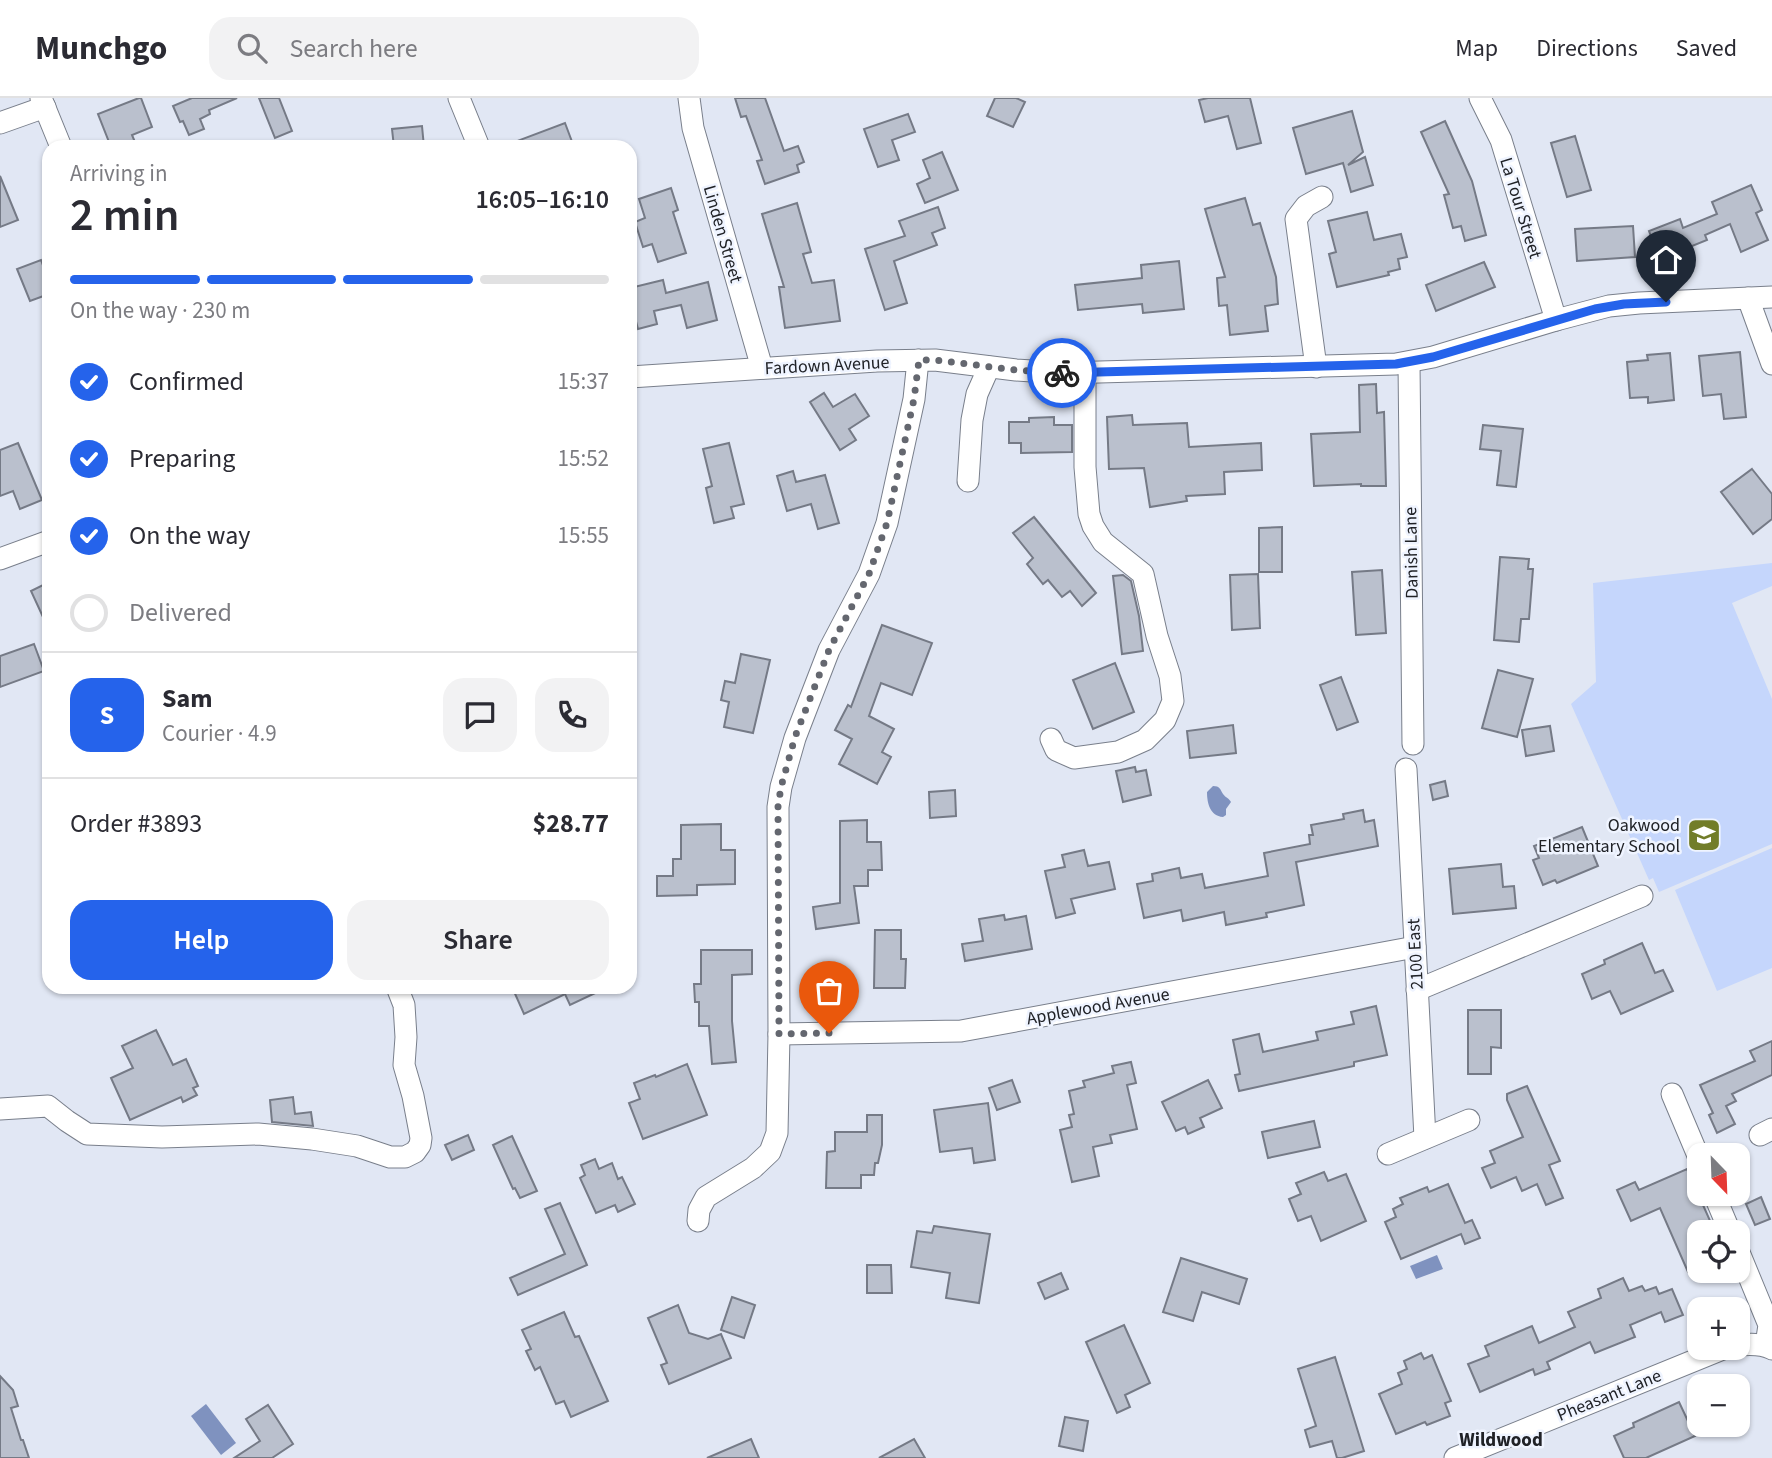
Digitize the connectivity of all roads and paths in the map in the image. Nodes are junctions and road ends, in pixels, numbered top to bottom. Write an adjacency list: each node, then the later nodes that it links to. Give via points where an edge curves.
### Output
1 (459, 98): 7 (street)
2 (689, 98): 17 (street, Linden Street, via 693,128)
3 (1480, 98): 11 (street, La Tour Street, via 1501,140)
4 (43, 102): 5 (street); 6 (street)
5 (0, 124)
6 (58, 140)
7 (476, 140)
8 (1322, 197): 16 (street, via 1296,219)
9 (1772, 297): 10 (street, Fardown Avenue)
10 (1748, 298): 11 (street, Fardown Avenue, via 1624,304); 14 (street)
11 (1556, 320): 13 (street, Fardown Avenue)
12 (919, 360): 15 (street, Fardown Avenue); 17 (street, Fardown Avenue); 30 (street, via 887,523 869,574 829,650 781,787)
13 (1409, 362): 16 (street, Fardown Avenue); 24 (street, Danish Lane)
14 (1772, 364)
15 (989, 367): 18 (street, Fardown Avenue); 20 (street, via 972,419)
16 (1316, 367): 18 (street, Fardown Avenue)
17 (762, 368): 19 (street, Fardown Avenue)
18 (1085, 373): 23 (street, via 1089,514 1103,542 1143,574 1173,701 1165,720 1145,740 1118,751 1073,758 1056,750)
19 (637, 377)
20 (968, 481)
21 (42, 544): 22 (street)
22 (0, 559)
23 (1051, 738)
24 (1413, 744)
25 (1406, 769): 27 (street, 2100 East)
26 (1642, 895): 28 (street)
27 (1415, 947): 28 (street, 2100 East); 30 (street, Applewood Avenue, via 961,1031)
28 (1417, 990): 34 (street, 2100 East)
29 (400, 994): 32 (street, via 406,1037 404,1065 421,1138 415,1152 405,1157 258,1134 87,1134 48,1106)
30 (779, 1034): 37 (street, via 777,1133 770,1152 706,1198)
31 (1672, 1094): 35 (street)
32 (0, 1108)
33 (1469, 1121): 34 (street)
34 (1425, 1139): 36 (street)
35 (1693, 1143)
36 (1388, 1154)
37 (698, 1221)
38 (1750, 1279): 40 (street, via 1769,1325)
39 (1750, 1345): 40 (street)
40 (1769, 1347)
41 (1696, 1360): 42 (street, Pheasant Lane)
42 (1455, 1458)

